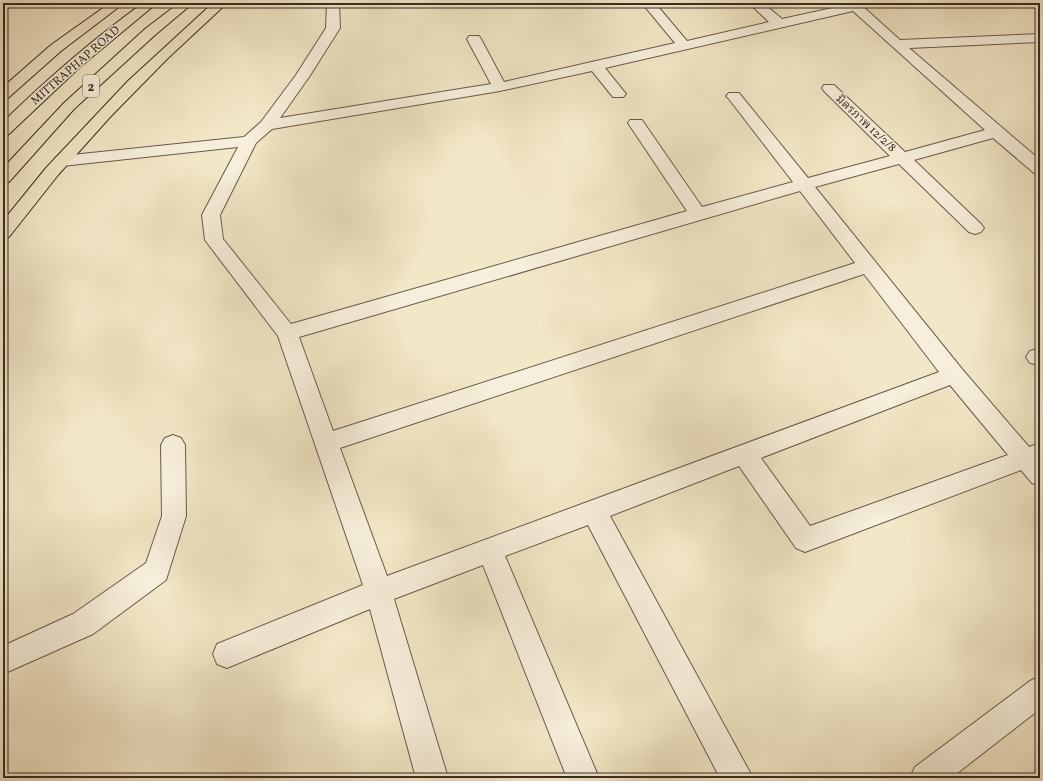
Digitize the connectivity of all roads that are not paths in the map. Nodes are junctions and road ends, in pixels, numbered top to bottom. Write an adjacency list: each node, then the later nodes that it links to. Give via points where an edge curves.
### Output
1 (118, 3): 20 (highway, via 56,48)
2 (124, 3): 11 (highway, via 125,6 111,22)
3 (151, 3): 11 (highway, MITTRAPHAP ROAD / 2)
4 (187, 3): 30 (highway, MITTRAPHAP ROAD / 2, via 150,32 69,106)
5 (221, 3): 28 (highway, via 179,38 120,96)
6 (333, 3): 23 (street, via 333,28)
7 (648, 3): 15 (street)
8 (755, 3): 10 (street)
9 (853, 5): 10 (street); 14 (street)
10 (779, 24): 15 (street)
11 (114, 30): 24 (highway, MITTRAPHAP ROAD / 2)
12 (1040, 38): 14 (street)
13 (474, 39): 17 (street)
14 (898, 44): 25 (street)
15 (684, 46): 16 (street)
16 (597, 67): 17 (street); 19 (street)
17 (500, 87): 23 (street)
18 (828, 88): 27 (street, มิตรภาพ 12/2/8)
19 (618, 94)
20 (3, 95)
21 (734, 96): 31 (street)
22 (636, 123): 32 (street)
23 (267, 125): 26 (street)
24 (3, 131)
25 (996, 132): 27 (street); 29 (street)
26 (249, 141): 28 (street); 36 (street, via 211,215 214,240)
27 (903, 158): 31 (street); 33 (street, มิตรภาพ 12/2/8)
28 (62, 161): 34 (highway)
29 (1040, 169)
30 (3, 178)
31 (803, 186): 32 (street); 35 (street)
32 (698, 214): 36 (street)
33 (975, 228)
34 (3, 233)
35 (868, 266): 37 (street); 38 (street)
36 (287, 332): 38 (street)
37 (954, 375): 40 (street); 41 (street)
38 (325, 443): 44 (street)
39 (173, 445): 46 (street, via 174,516 157,571 84,624)
40 (744, 454): 41 (street, via 805,540); 42 (street)
41 (1035, 462)
42 (594, 511): 43 (street); 50 (street)
43 (490, 551): 44 (street); 49 (street)
44 (379, 592): 45 (street); 48 (street)
45 (227, 654)
46 (3, 660)
47 (1040, 691): 51 (street)
48 (432, 778)
49 (583, 778)
50 (737, 778)
51 (926, 778)

